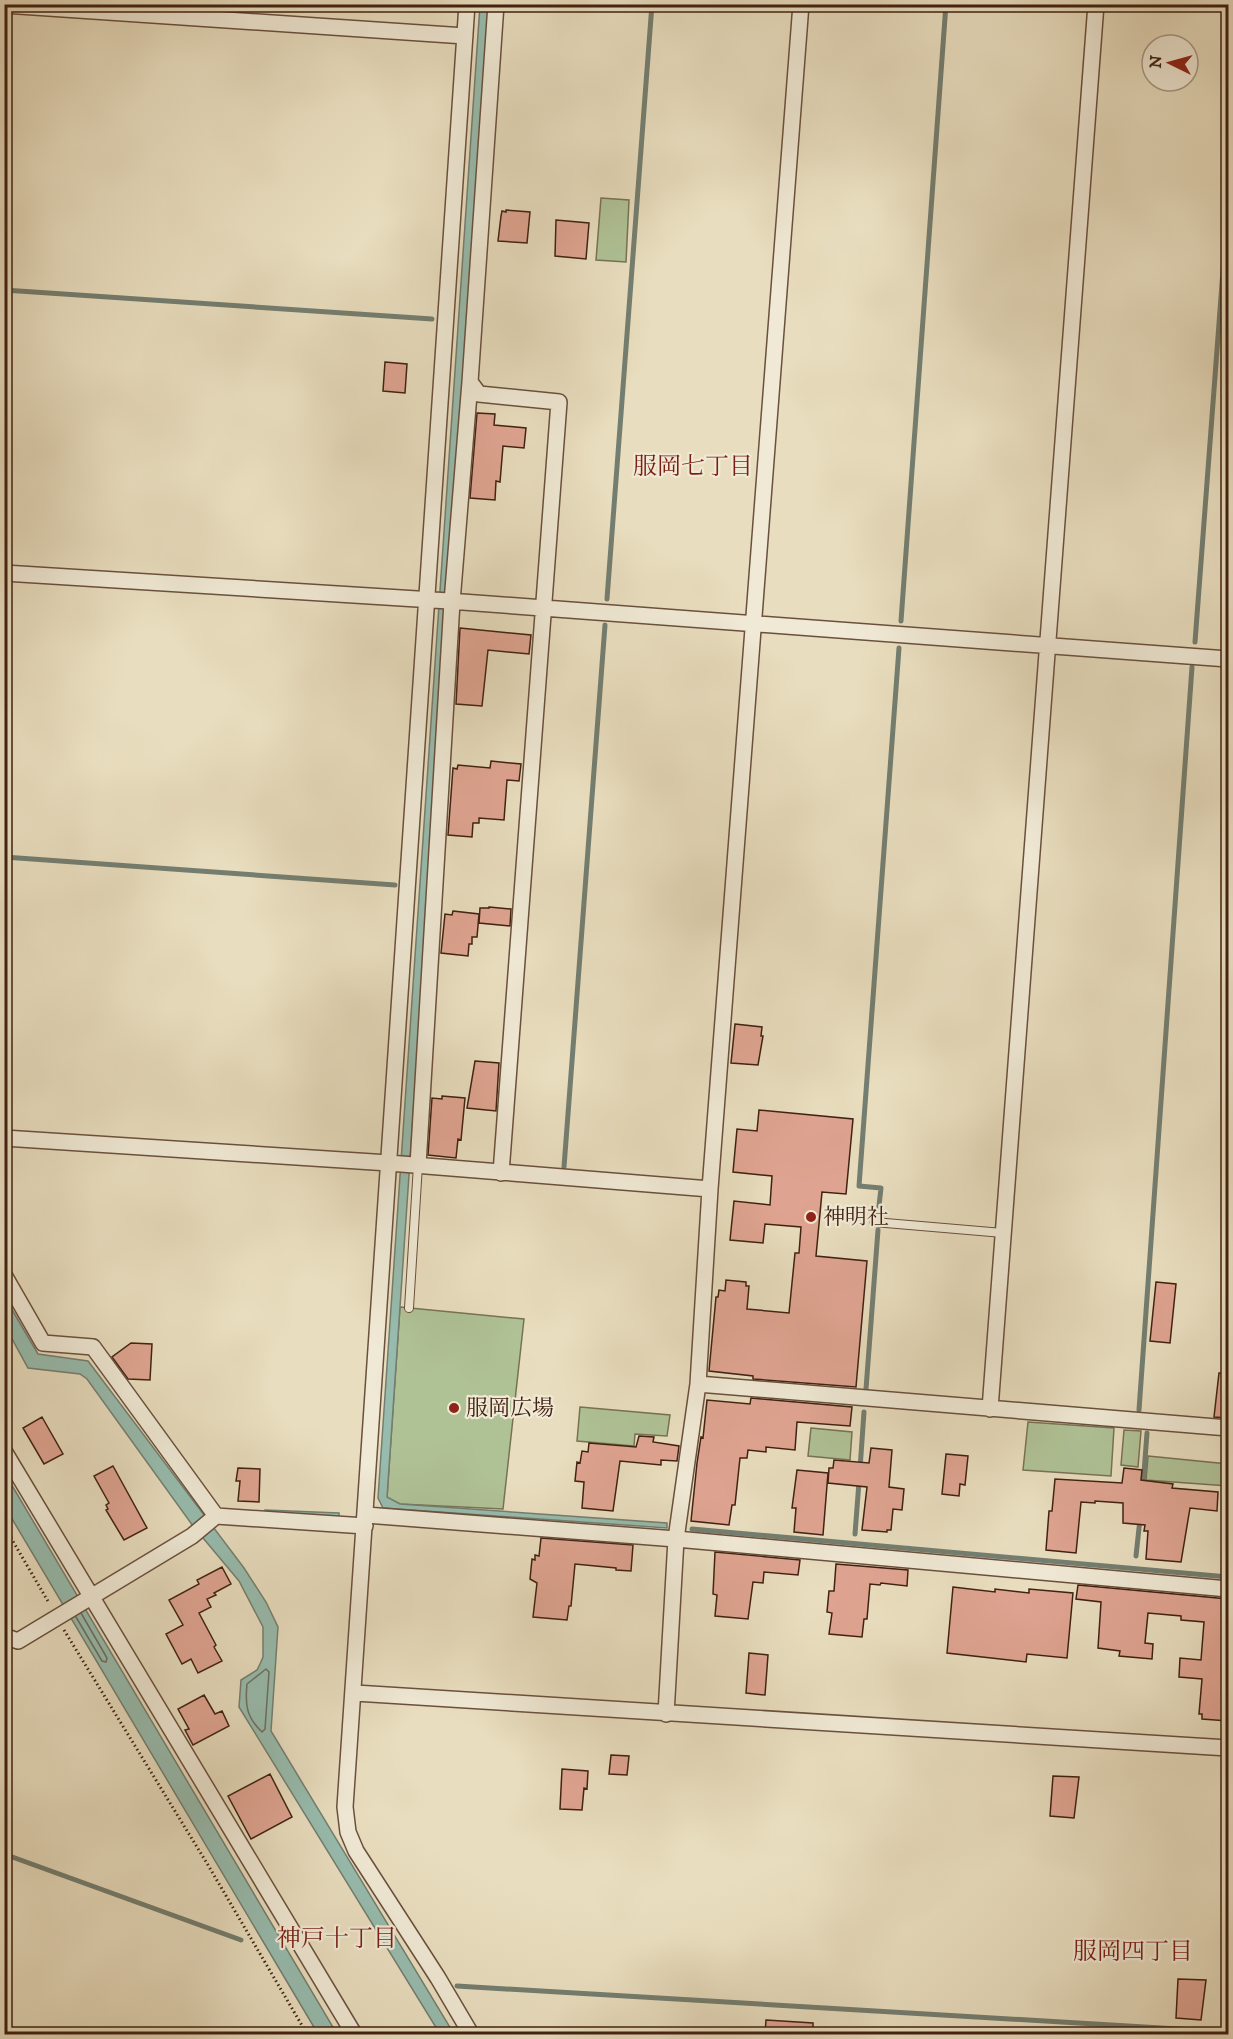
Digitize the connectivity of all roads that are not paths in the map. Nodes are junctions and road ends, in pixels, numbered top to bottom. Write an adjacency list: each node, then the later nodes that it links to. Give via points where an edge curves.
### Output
1 (467, 4): 6 (street)
2 (496, 4): 7 (street)
3 (801, 4): 12 (street)
4 (1096, 4): 13 (street)
5 (4, 6): 6 (street)
6 (465, 36): 9 (street)
7 (470, 382): 10 (street); 11 (street, via 479,394 559,402)
8 (4, 573): 9 (street)
9 (427, 600): 10 (street); 16 (street)
10 (451, 602): 11 (street); 17 (street)
11 (544, 608): 12 (street); 18 (street)
12 (753, 624): 13 (street); 19 (street)
13 (1048, 645): 14 (street); 21 (street)
14 (1228, 659)
15 (4, 1138): 16 (street)
16 (389, 1163): 17 (street); 29 (street)
17 (418, 1166): 18 (street); 23 (lane)
18 (501, 1173): 19 (street)
19 (710, 1189): 24 (street)
20 (874, 1222): 21 (lane)
21 (1003, 1233): 25 (street)
22 (4, 1275): 28 (street, via 43,1343 93,1347)
23 (408, 1308)
24 (698, 1384): 25 (street); 30 (street)
25 (990, 1409): 26 (street)
26 (1228, 1428)
27 (4, 1451): 32 (street)
28 (214, 1518): 29 (street); 32 (street)
29 (366, 1521): 30 (street); 34 (street)
30 (676, 1539): 31 (street); 35 (street)
31 (1228, 1589)
32 (89, 1600): 33 (street, via 18,1641); 37 (street)
33 (4, 1636)
34 (355, 1693): 35 (street); 38 (street, via 345,1807 348,1832 356,1851)
35 (666, 1714): 36 (street)
36 (1228, 1748)
37 (354, 2034)
38 (471, 2034)

